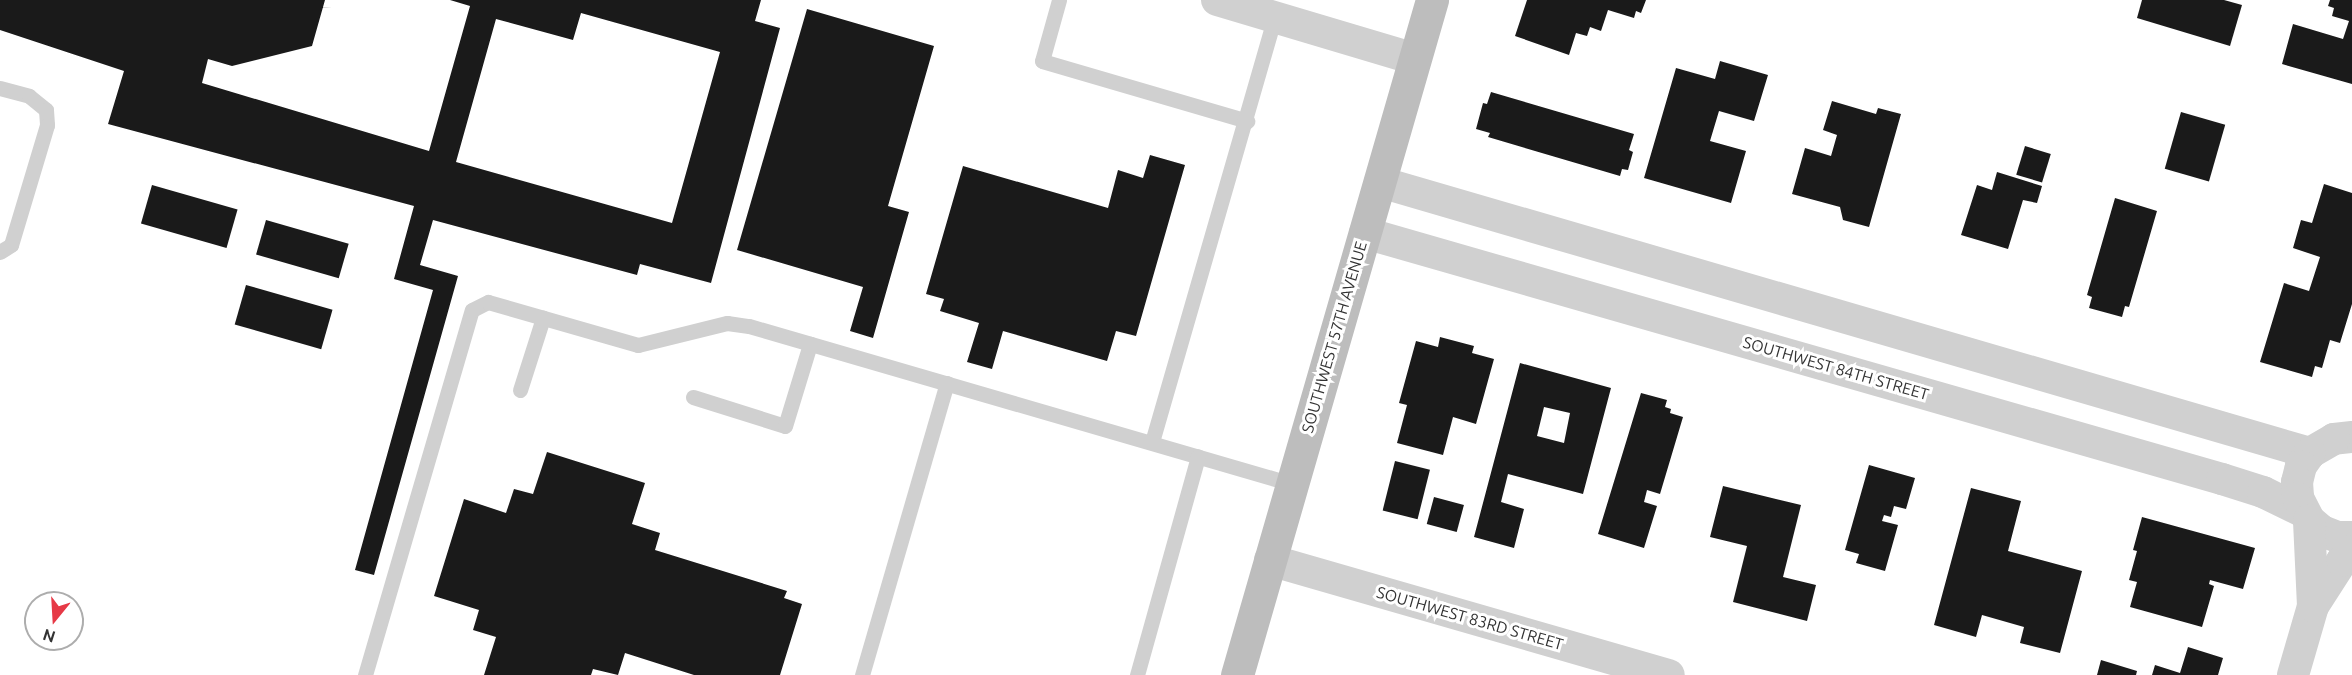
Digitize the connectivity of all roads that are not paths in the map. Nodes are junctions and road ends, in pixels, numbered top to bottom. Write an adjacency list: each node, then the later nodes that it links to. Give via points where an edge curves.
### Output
1 (1059, 0): 7 (lane, via 1042,61)
2 (1217, 0): 4 (street)
3 (1432, 0): 5 (main road, SOUTHWEST 57TH AVENUE)
4 (1275, 16): 5 (street); 7 (lane)
5 (1415, 58): 8 (main road, SOUTHWEST 57TH AVENUE)
6 (0, 88): 10 (lane, via 29,96 46,110 47,125 11,245)
7 (1247, 121): 17 (lane)
8 (1380, 182): 9 (main road, SOUTHWEST 57TH AVENUE); 16 (street)
9 (1365, 233): 19 (main road, SOUTHWEST 57TH AVENUE); 20 (street, SOUTHWEST 84TH STREET, via 2233,482)
10 (0, 252)
11 (543, 318): 12 (lane, via 638,345 727,324 749,326); 14 (lane); 25 (lane, via 488,302 472,310)
12 (810, 344): 13 (lane); 15 (lane, via 785,426)
13 (947, 383): 17 (lane); 26 (lane)
14 (520, 390)
15 (693, 397)
16 (2337, 438): 20 (street, via 2301,466 2298,498)
17 (1152, 442): 18 (lane)
18 (1198, 456): 19 (lane); 27 (lane)
19 (1292, 484): 23 (main road, SOUTHWEST 57TH AVENUE)
20 (2306, 516): 21 (street, SOUTHWEST 84TH STREET, via 2322,531); 24 (street)
21 (2352, 537)
22 (2352, 551): 24 (street)
23 (1270, 560): 28 (main road, SOUTHWEST 57TH AVENUE); 29 (street, SOUTHWEST 83RD STREET)
24 (2313, 606): 30 (street)
25 (365, 675)
26 (862, 675)
27 (1137, 675)
28 (1237, 675)
29 (1669, 675)
30 (2293, 675)

